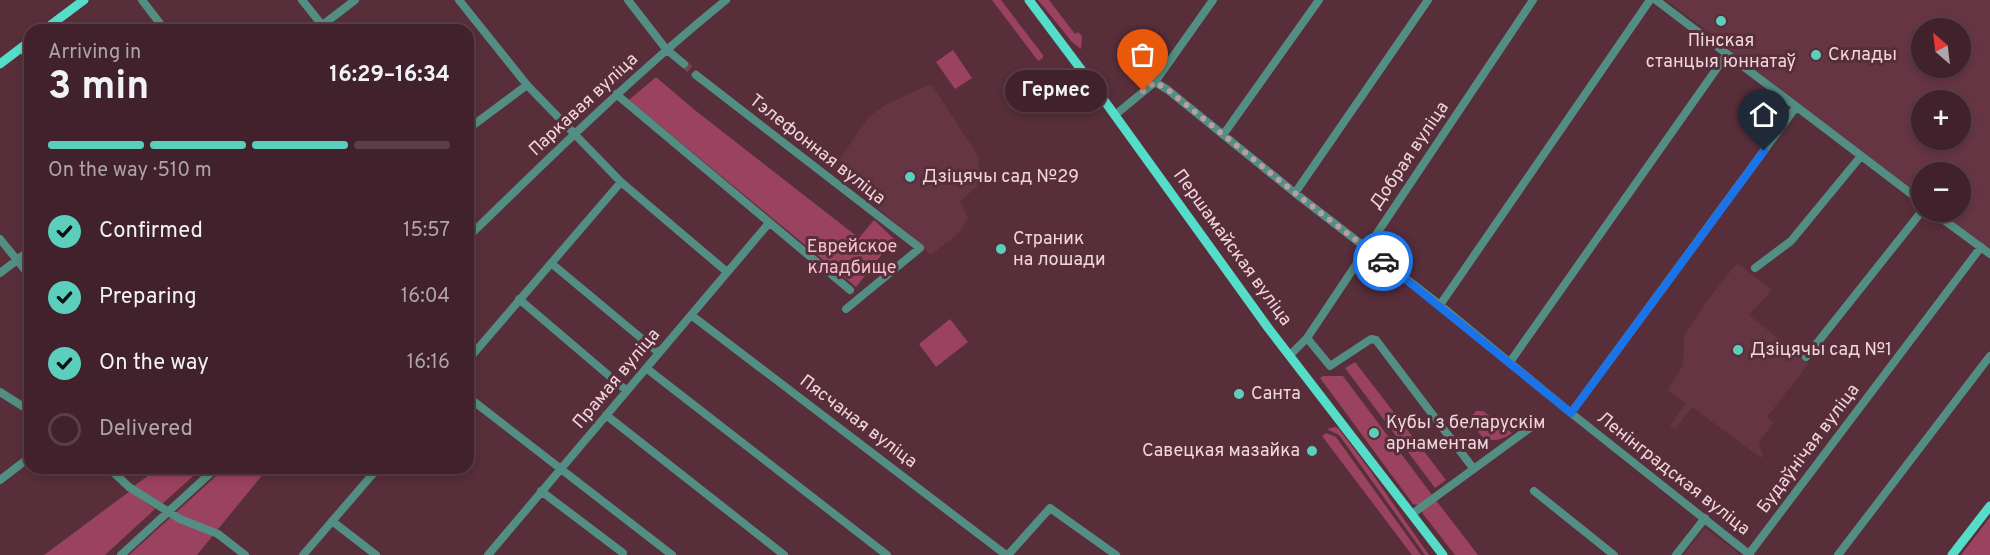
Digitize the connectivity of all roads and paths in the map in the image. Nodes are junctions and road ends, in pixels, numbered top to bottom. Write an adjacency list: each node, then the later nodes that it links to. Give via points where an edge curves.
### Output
1 (84, 0): 15 (main road)
2 (141, 0): 16 (street)
3 (303, 0): 17 (street)
4 (355, 0): 18 (street)
5 (459, 0): 28 (street)
6 (628, 0): 21 (street)
7 (726, 0): 21 (street, Паркавая вуліца)
8 (1029, 0): 31 (main road, Першамайская вуліца)
9 (1213, 0): 27 (street)
10 (1319, 0): 34 (street)
11 (1428, 0): 37 (street)
12 (1533, 0): 45 (street, Добрая вуліца)
13 (1650, 0): 56 (street)
14 (1656, 0): 23 (street)
15 (52, 24)
16 (160, 24)
17 (318, 24)
18 (326, 24)
19 (24, 46): 20 (main road)
20 (21, 48): 22 (street); 24 (main road)
21 (666, 49): 25 (street); 29 (street, Паркавая вуліца)
22 (24, 52)
23 (1727, 54): 30 (street); 65 (street)
24 (0, 64)
25 (684, 64)
26 (696, 75): 57 (street, Тэлефонная вуліца, via 920,248)
27 (1155, 82): 31 (street); 34 (street, Ленінградская вуліца)
28 (527, 85): 32 (street); 33 (street)
29 (616, 94): 33 (street, Паркавая вуліца); 41 (street)
30 (1796, 107): 35 (street); 71 (street)
31 (1115, 115): 62 (main road, Першамайская вуліца)
32 (474, 125)
33 (574, 133): 36 (street); 42 (street, Паркавая вуліца)
34 (1223, 135): 37 (street, Ленінградская вуліца)
35 (1860, 156): 38 (street); 50 (street, via 1791,241)
36 (621, 182): 49 (street); 52 (street)
37 (1295, 193): 45 (street, Ленінградская вуліца)
38 (1911, 194)
39 (1913, 222): 64 (street)
40 (1947, 222): 44 (street)
41 (769, 223): 52 (street, Прамая вуліца); 54 (street)
42 (474, 231)
43 (0, 239): 48 (street)
44 (1980, 247): 46 (street); 88 (street, Будаўнічая вуліца)
45 (1366, 248): 56 (street, Ленінградская вуліца); 59 (street, Добрая вуліца)
46 (1990, 254)
47 (24, 255): 48 (street)
48 (17, 260): 51 (street); 53 (street)
49 (551, 262): 55 (street); 61 (street)
50 (1755, 268)
51 (24, 269)
52 (727, 272): 58 (street, Прамая вуліца)
53 (0, 273)
54 (850, 290)
55 (519, 299): 60 (street); 67 (street)
56 (1440, 305): 65 (street, Ленінградская вуліца)
57 (846, 309)
58 (691, 315): 61 (street, Прамая вуліца); 98 (street, Пясчаная вуліца)
59 (1307, 338): 62 (street, Добрая вуліца); 76 (street, Першамайская вуліца, via 1330,366 1371,339 1376,340)
60 (474, 353)
61 (659, 353): 66 (street, Прамая вуліца)
62 (1290, 355): 85 (main road, Першамайская вуліца)
63 (1990, 356): 103 (street)
64 (1806, 357)
65 (1509, 362): 71 (street, Ленінградская вуліца)
66 (646, 368): 67 (street, Прамая вуліца); 97 (street)
67 (627, 391): 72 (street, Прамая вуліца)
68 (0, 392): 70 (street)
69 (474, 402): 75 (street)
70 (24, 407)
71 (1571, 413): 86 (street, Ленінградская вуліца)
72 (606, 415): 75 (street, Прамая вуліца); 96 (street)
73 (1538, 422): 76 (street)
74 (24, 462): 80 (street)
75 (560, 468): 81 (street, Прамая вуліца); 95 (street)
76 (1473, 468): 85 (street)
77 (115, 474): 84 (street, via 129,487)
78 (209, 474): 84 (street)
79 (373, 474): 87 (street)
80 (0, 480)
81 (541, 491): 93 (street, Прамая вуліца); 94 (street)
82 (1534, 491): 101 (street)
83 (1990, 506): 104 (main road)
84 (169, 510): 89 (street); 90 (street, via 180,519 218,534)
85 (1412, 514): 100 (main road, Першамайская вуліца)
86 (1705, 518): 88 (street, Ленінградская вуліца); 102 (street)
87 (332, 520): 91 (street); 92 (street)
88 (1750, 554)
89 (121, 555)
90 (245, 555)
91 (303, 555)
92 (376, 555)
93 (488, 555)
94 (622, 555)
95 (672, 555)
96 (784, 555)
97 (887, 555)
98 (1007, 555): 99 (street, via 1050,508)
99 (1116, 555)
100 (1443, 555)
101 (1614, 555)
102 (1676, 555)
103 (1838, 555)
104 (1952, 555)

